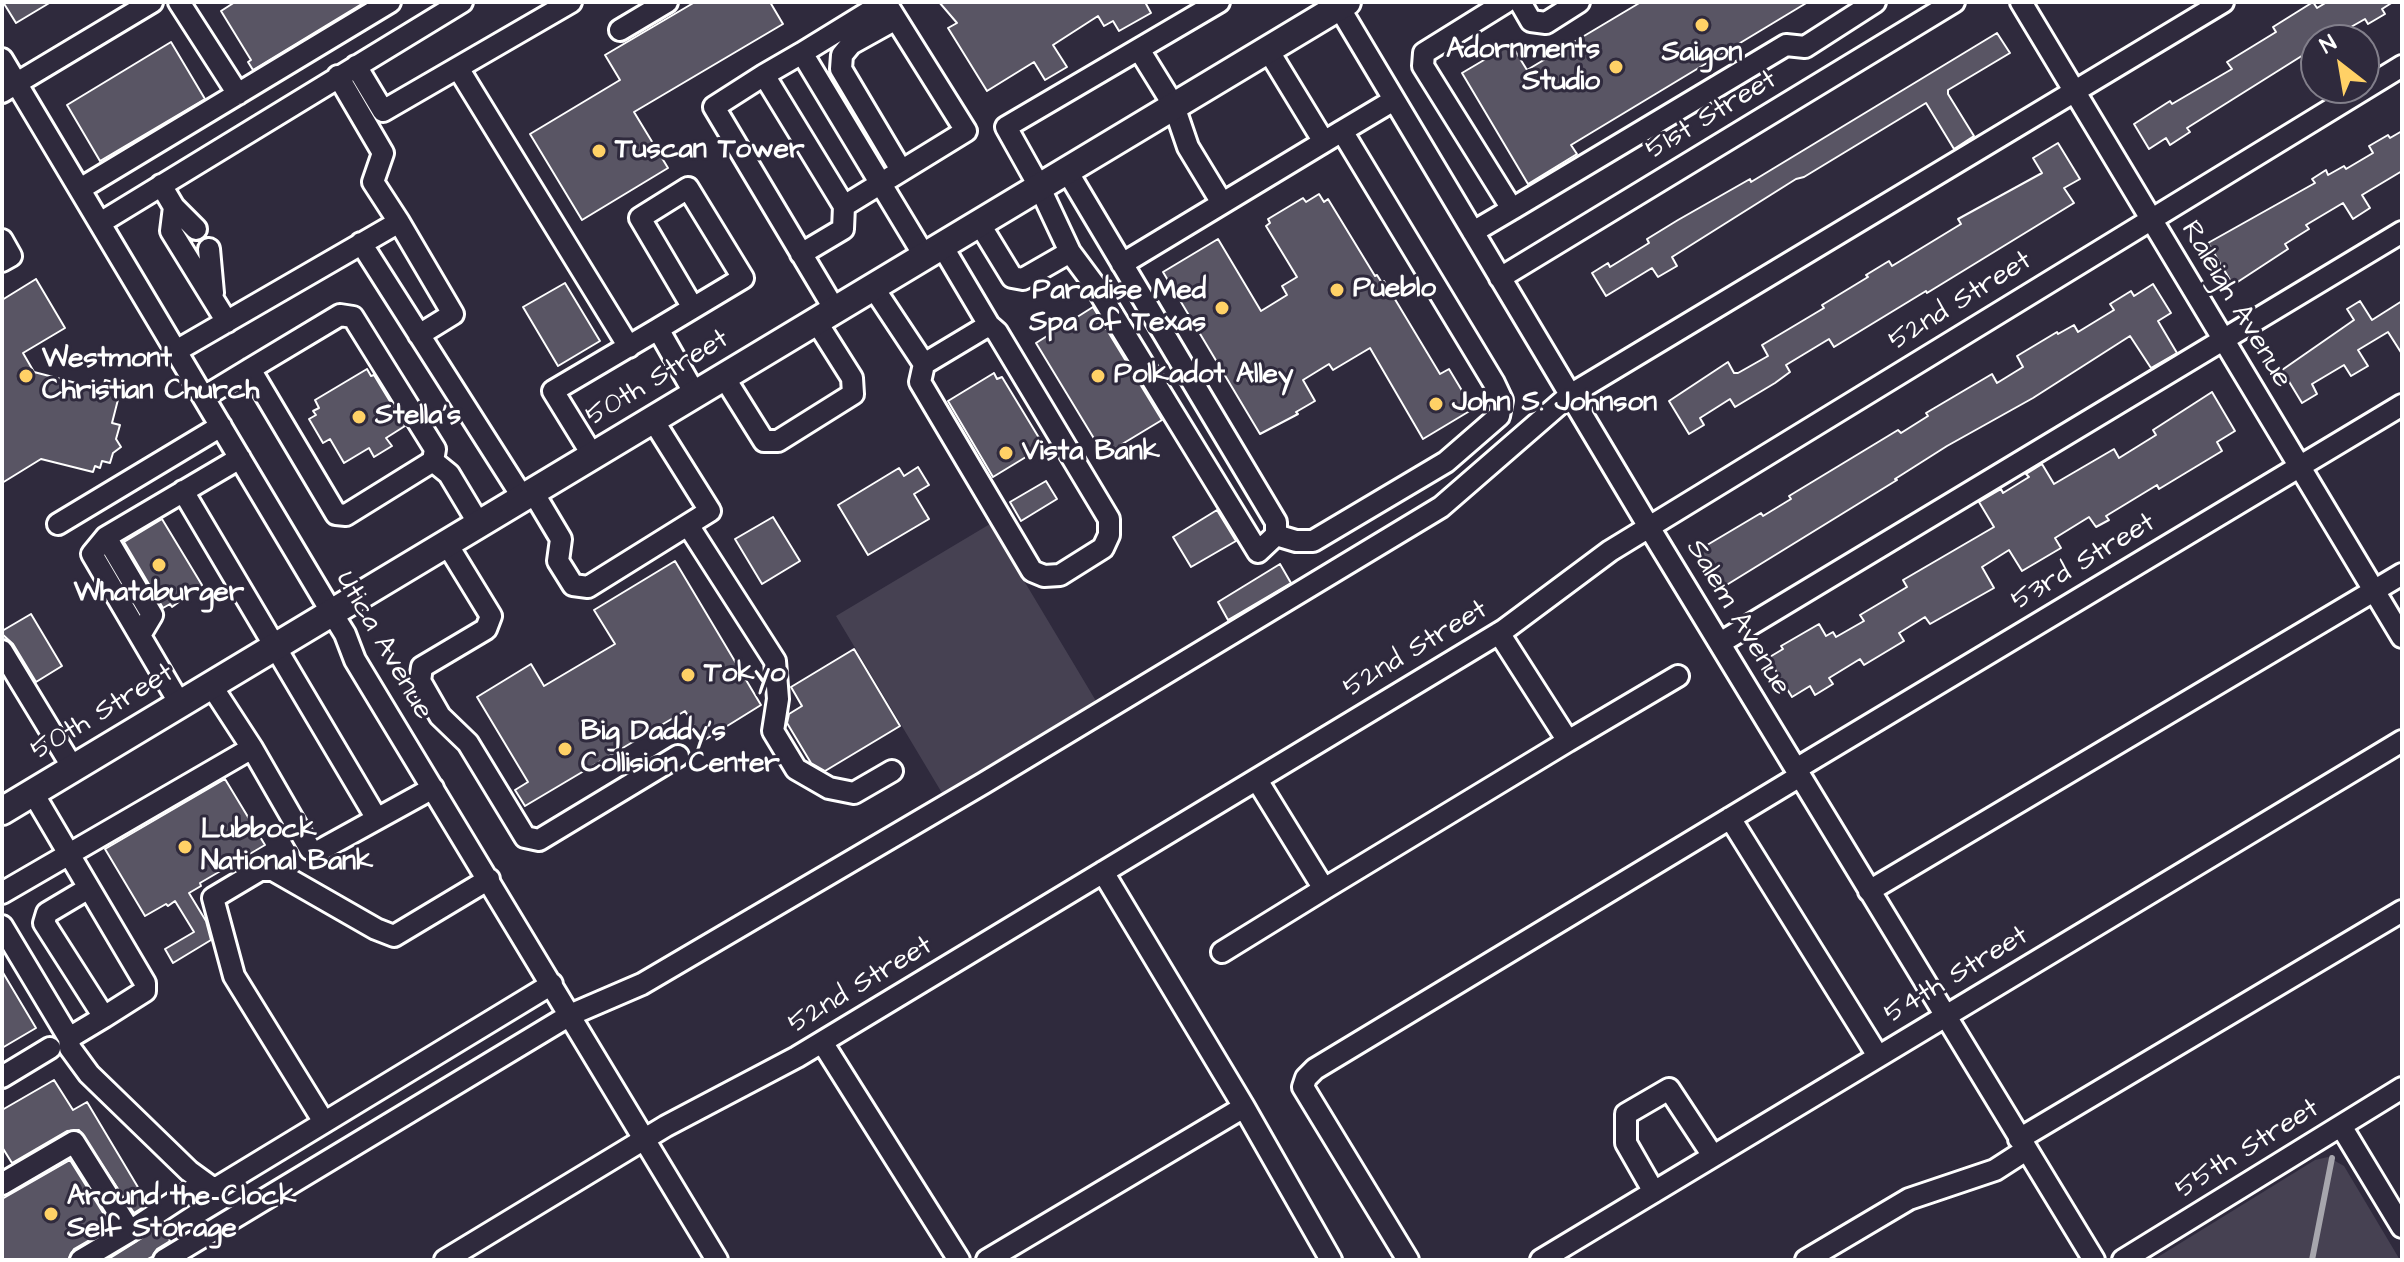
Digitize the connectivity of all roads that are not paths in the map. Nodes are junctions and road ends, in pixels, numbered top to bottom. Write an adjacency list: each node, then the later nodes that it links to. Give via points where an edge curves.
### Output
1 (152, 2): 26 (street)
2 (179, 2): 28 (street)
3 (390, 2): 28 (street)
4 (462, 2): 24 (street)
5 (571, 2): 23 (street)
6 (667, 2): 17 (street)
7 (1219, 2): 19 (street)
8 (1506, 2): 41 (street, via 1424,53 1423,66)
9 (1520, 2): 10 (street, via 1531,21 1546,23)
10 (1579, 2)
11 (1875, 2): 41 (street, via 1805,47 1786,45)
12 (1954, 2): 57 (street, 51st Street)
13 (2021, 2): 27 (street, Raleigh Avenue)
14 (2223, 2): 27 (street)
15 (1340, 4): 18 (main road, 50th Street); 29 (street, Salem Avenue)
16 (889, 8): 20 (street); 32 (street, via 842,55 841,69); 32 (street, via 966,131)
17 (620, 30)
18 (1268, 50): 30 (main road, 50th Street); 31 (street)
19 (1140, 51): 30 (street); 36 (street, via 1006,127)
20 (802, 53): 25 (street); 34 (street)
21 (2, 59): 26 (street, Utica Avenue)
22 (2402, 66): 42 (street, 52nd Street)
23 (458, 68): 24 (street, via 383,111); 67 (street)
24 (347, 71): 35 (street); 43 (street, via 383,153 373,182)
25 (764, 75): 39 (street); 54 (street, via 714,107)
26 (9, 88): 37 (street, Utica Avenue)
27 (2074, 91): 42 (street, Raleigh Avenue); 73 (street)
28 (238, 94): 37 (street)
29 (1394, 100): 31 (street); 47 (street, Salem Avenue)
30 (1174, 106): 33 (main road, 50th Street); 38 (street, via 1188,147)
31 (1333, 137): 38 (street); 88 (street, via 1494,383 1501,408 1499,416 1446,462 1313,541)
32 (901, 170): 34 (street)
33 (1067, 171): 36 (main road, 50th Street); 56 (street)
34 (881, 183): 39 (street); 52 (street)
35 (161, 185): 40 (street); 44 (street)
36 (1039, 186): 45 (main road, 50th Street); 53 (street)
37 (80, 189): 44 (street, Utica Avenue)
38 (1222, 203): 56 (street)
39 (844, 206): 54 (street, via 843,229)
40 (174, 207): 46 (street); 59 (street, via 171,231)
41 (1512, 209): 47 (street)
42 (2150, 218): 66 (street, Raleigh Avenue); 87 (street, 52nd Street)
43 (399, 222): 50 (street); 65 (street, via 453,314)
44 (100, 223): 68 (street, Utica Avenue)
45 (979, 223): 52 (main road, 50th Street); 53 (street, via 1012,277 1023,279)
46 (196, 229)
47 (1473, 232): 57 (street, Salem Avenue)
48 (2402, 232): 66 (street)
49 (2, 240): 55 (street, via 11,256)
50 (361, 243): 62 (street); 65 (street)
51 (209, 249): 59 (street)
52 (933, 250): 58 (main road, 50th Street); 63 (street)
53 (1070, 252): 88 (street, via 1258,552)
54 (801, 254): 61 (street)
55 (2, 261)
56 (1122, 264): 88 (street, via 1276,522)
57 (1500, 278): 73 (street, Salem Avenue)
58 (873, 287): 61 (main road, 50th Street); 69 (street)
59 (213, 299): 62 (street)
60 (693, 308): 60 (street, via 743,278 688,188 640,218); 64 (street)
61 (826, 316): 71 (main road, 50th Street); 71 (street, via 852,378 853,394 778,441 764,441)
62 (227, 322): 68 (street)
63 (989, 325): 69 (street); 69 (street, via 1109,519 1103,548 1060,575 1032,571 920,382)
64 (658, 329): 67 (street); 72 (street)
65 (419, 335): 83 (street)
66 (2224, 340): 81 (street, Raleigh Avenue); 95 (street)
67 (629, 347): 78 (street, via 553,391)
68 (176, 351): 74 (street, Utica Avenue)
69 (924, 364)
70 (250, 369): 74 (street); 80 (street, via 336,514 346,515); 80 (street, via 340,315 353,317 435,449)
71 (724, 377): 72 (main road, 50th Street)
72 (695, 394): 76 (main road, 50th Street)
73 (1570, 395): 87 (street, Salem Avenue); 125 (street, via 1441,507 642,984)
74 (204, 397): 77 (street, Utica Avenue)
75 (2402, 405): 81 (street, 53rd Street)
76 (653, 420): 78 (main road, 50th Street); 86 (street, via 710,511)
77 (221, 426): 79 (street, Utica Avenue); 84 (street)
78 (593, 456): 83 (main road, 50th Street)
79 (240, 458): 82 (street); 92 (street, Utica Avenue)
80 (433, 461): 85 (street, via 449,474)
81 (2300, 467): 91 (street, Raleigh Avenue); 107 (street, 53rd Street)
82 (183, 491): 96 (street); 100 (street, via 106,537 92,554)
83 (528, 495): 85 (main road, 50th Street); 86 (street, via 561,539 558,561 573,585 588,587)
84 (58, 524)
85 (479, 524): 89 (main road, 50th Street)
86 (688, 525): 106 (street, via 775,661 778,699 773,731 796,769 829,788 854,793)
87 (1649, 527): 93 (street, 52nd Street); 95 (street, Salem Avenue)
88 (1276, 535)
89 (447, 544): 92 (main road, 50th Street); 104 (street, via 491,616 486,629 422,667 420,681 440,716 468,743 525,837 539,840)
90 (2402, 574): 91 (street)
91 (2374, 591): 94 (street, Raleigh Avenue); 119 (street)
92 (332, 613): 96 (main road, 50th Street); 109 (street, Utica Avenue)
93 (1499, 633): 101 (street); 108 (street, 52nd Street)
94 (2402, 637)
95 (1720, 643): 107 (street, Salem Avenue)
96 (275, 647): 99 (main road, 50th Street); 113 (street)
97 (2, 651): 105 (street)
98 (1678, 676): 101 (street)
99 (211, 685): 100 (main road, 50th Street); 103 (street)
100 (180, 704): 105 (main road, 50th Street)
101 (1568, 741): 118 (street)
102 (2402, 741): 126 (street, 54th Street)
103 (252, 748): 113 (street, via 310,849 317,852); 114 (street)
104 (678, 756)
105 (73, 768): 110 (main road, 50th Street)
106 (892, 771)
107 (1798, 772): 112 (street, 53rd Street); 119 (street, Salem Avenue)
108 (1257, 780): 115 (street, 52nd Street); 118 (street)
109 (433, 788): 113 (street); 116 (street, Utica Avenue)
110 (33, 793): 111 (main road, 50th Street); 114 (street)
111 (2, 811)
112 (1730, 818): 131 (street); 152 (street, 53rd Street, via 1306,1078 1303,1087)
113 (377, 819)
114 (69, 856): 117 (street); 120 (street)
115 (1103, 872): 129 (street, 52nd Street); 134 (street)
116 (489, 879): 124 (street, Utica Avenue); 135 (street, via 394,936 273,870 260,870 213,898 234,976)
117 (89, 888): 127 (street, via 145,983 145,991); 127 (street, via 47,913 44,923)
118 (1324, 889): 123 (street)
119 (1869, 891): 126 (street, Salem Avenue)
120 (2, 893)
121 (2402, 911): 138 (street)
122 (2, 926): 128 (street)
123 (1222, 952)
124 (552, 984): 125 (street, Utica Avenue); 135 (street)
125 (570, 1015): 137 (street, Utica Avenue); 146 (street)
126 (1944, 1016): 131 (street, 54th Street); 138 (street, Salem Avenue)
127 (104, 1017): 128 (street)
128 (69, 1038): 140 (street, via 89,1074)
129 (822, 1042): 137 (street, 52nd Street); 149 (street)
130 (50, 1048): 132 (street)
131 (1878, 1056): 139 (street, 54th Street)
132 (2, 1077)
133 (2402, 1088): 136 (street, 55th Street)
134 (1244, 1107): 150 (street); 151 (street)
135 (324, 1122): 140 (street, via 218,1187)
136 (2341, 1126): 143 (street); 156 (street, 55th Street)
137 (645, 1139): 147 (street, 52nd Street); 148 (street, Utica Avenue)
138 (2023, 1144): 154 (street, via 1995,1170 1909,1199); 155 (street, Salem Avenue)
139 (1713, 1156): 142 (street, 54th Street); 142 (street, via 1669,1089 1626,1114 1626,1143)
140 (203, 1183): 144 (street)
141 (2, 1184): 144 (street, via 74,1142)
142 (1654, 1192): 153 (street, 54th Street)
143 (2402, 1227)
144 (130, 1231): 145 (street)
145 (81, 1260)
146 (164, 1260)
147 (445, 1260)
148 (717, 1260)
149 (959, 1260)
150 (987, 1260)
151 (1331, 1260)
152 (1408, 1260)
153 (1541, 1260)
154 (1806, 1260)
155 (2094, 1260)
156 (2123, 1260)

